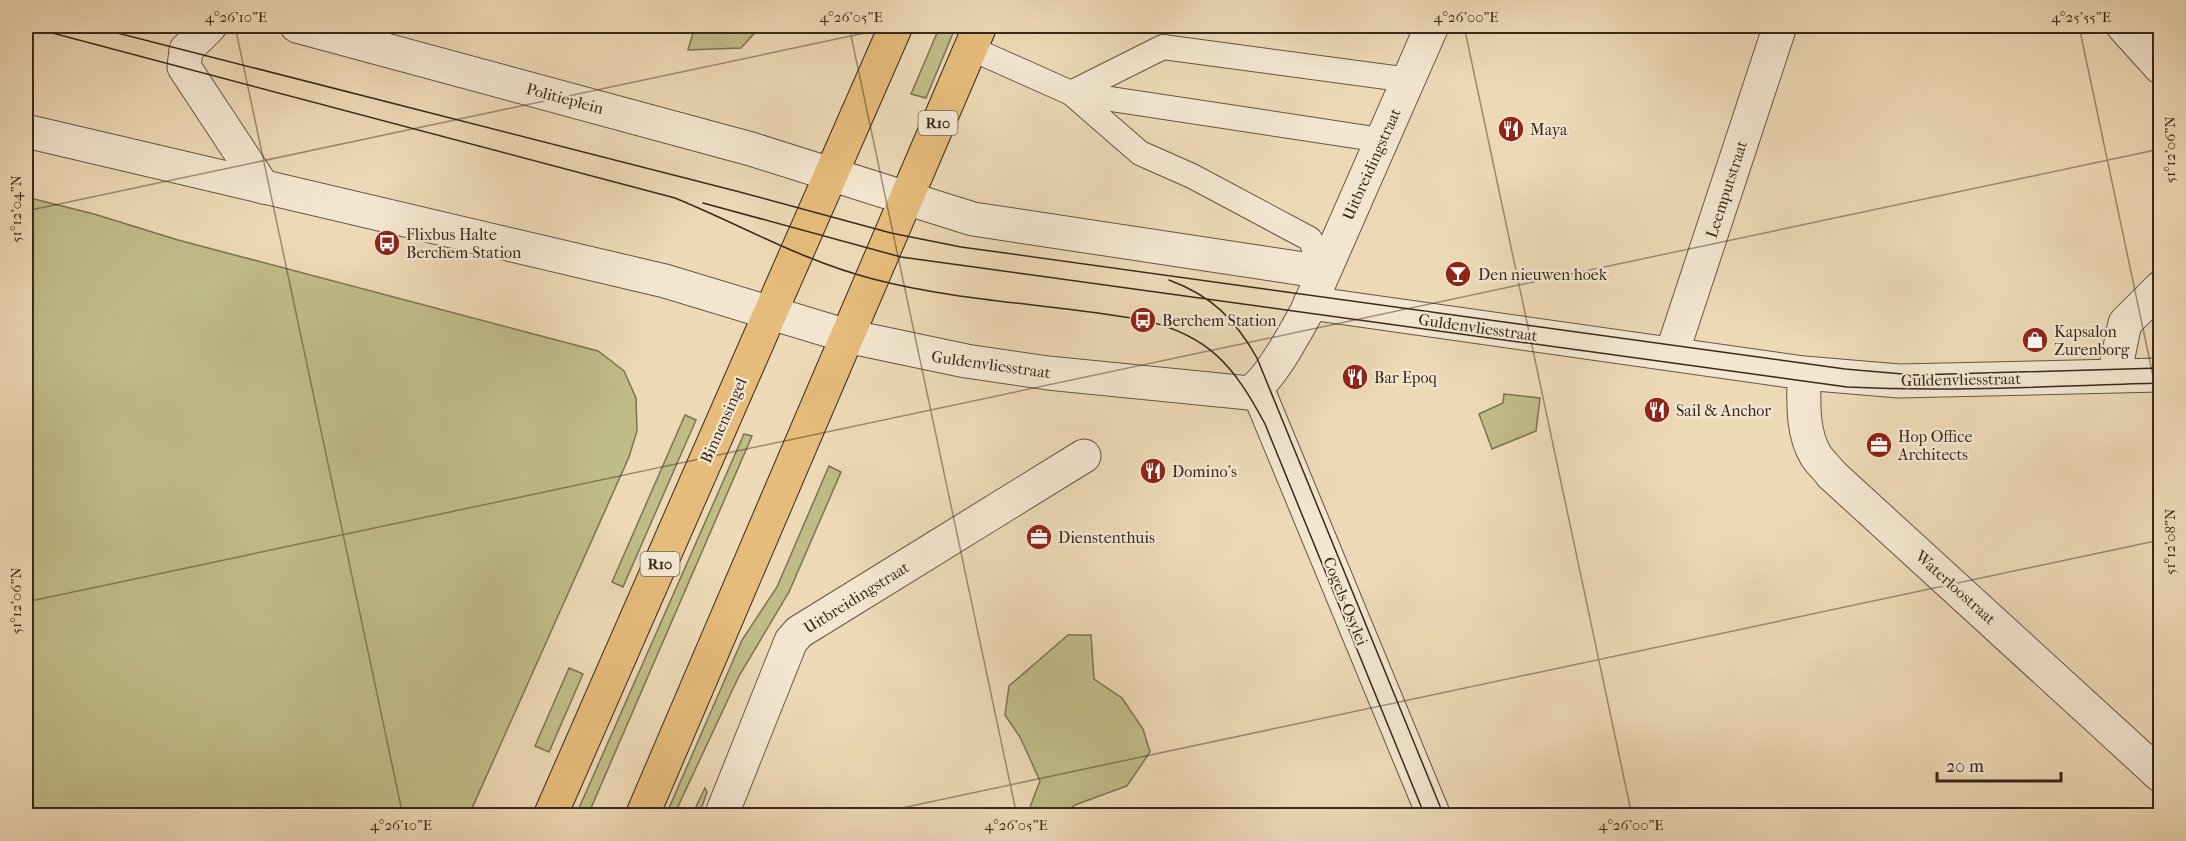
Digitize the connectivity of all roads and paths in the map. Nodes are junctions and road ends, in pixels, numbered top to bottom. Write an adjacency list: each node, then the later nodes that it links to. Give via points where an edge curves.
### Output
1 (210, 26): 14 (street, via 186,50 184,67)
2 (297, 26): 13 (street, Politieplein, via 740,146)
3 (896, 26): 13 (main road, Binnensingel / R10)
4 (1432, 26): 9 (street, Uitbreidingstraat)
5 (1780, 26): 21 (street, Leemputstraat)
6 (2123, 26): 8 (street)
7 (975, 37): 10 (lane); 15 (main road, R10)
8 (2160, 68)
9 (1409, 80): 10 (lane, via 1163,47); 12 (street, Uitbreidingstraat)
10 (1071, 93): 12 (lane); 16 (lane, via 1140,153 1310,239)
11 (26, 131): 14 (street)
12 (1381, 140): 16 (street, Uitbreidingstraat)
13 (831, 176): 15 (street, Politieplein); 19 (main road, Binnensingel / R10)
14 (262, 187): 19 (street, via 665,281)
15 (906, 198): 16 (street, via 973,219); 20 (main road, R10)
16 (1324, 272): 18 (street, Uitbreidingstraat)
17 (2160, 288): 24 (street, via 2125,323)
18 (1310, 303): 21 (street, Guldenvliesstraat); 25 (street)
19 (770, 313): 20 (street, Guldenvliesstraat); 28 (main road, Binnensingel / R10)
20 (848, 336): 25 (street, Guldenvliesstraat, via 917,352 1048,373 1249,393); 29 (main road, R10)
21 (1672, 353): 22 (street, Guldenvliesstraat)
22 (1804, 373): 24 (street, Guldenvliesstraat, via 1899,381); 27 (street, Waterloostraat, via 1808,436 1816,455 1832,474)
23 (2160, 375): 24 (street, Guldenvliesstraat)
24 (2114, 376)
25 (1257, 388): 31 (street, Cogels-Osylei)
26 (1084, 456): 30 (street, Uitbreidingstraat, via 799,632 791,641)
27 (2160, 775)
28 (550, 816)
29 (642, 816)
30 (721, 816)
31 (1434, 816)

